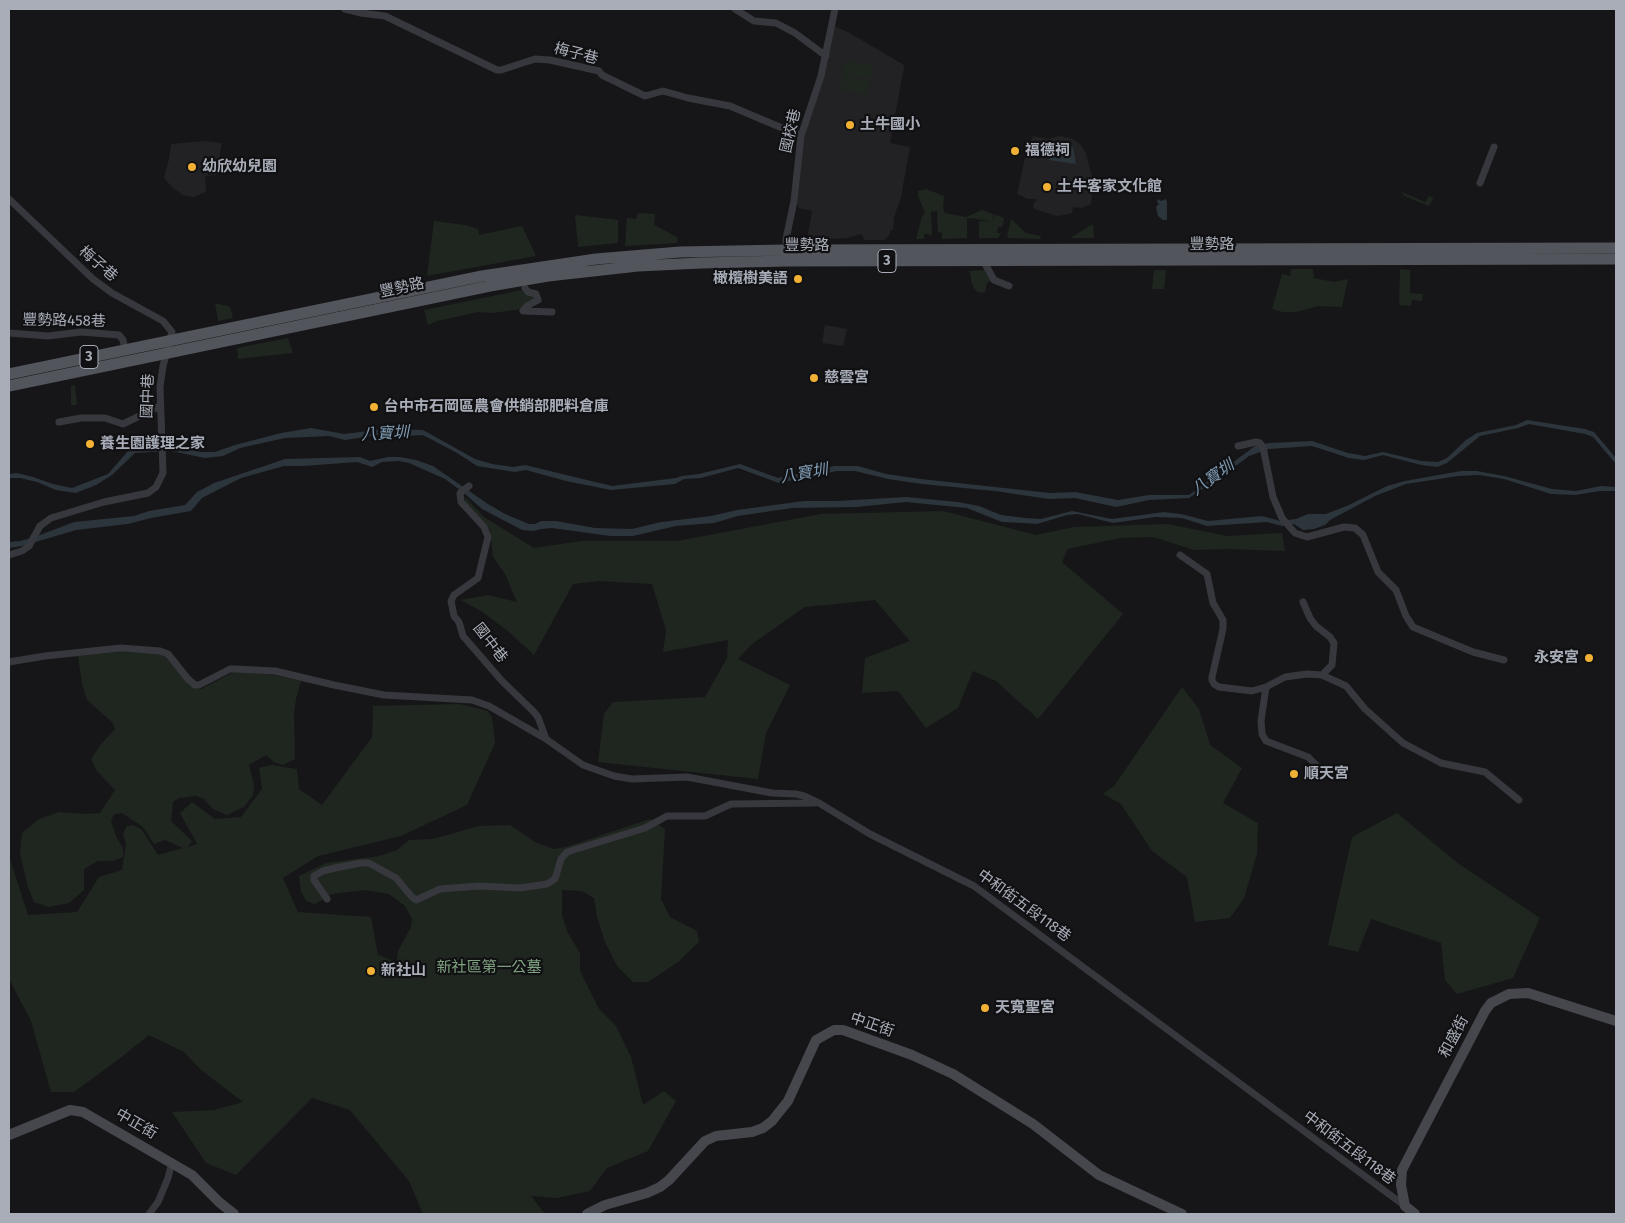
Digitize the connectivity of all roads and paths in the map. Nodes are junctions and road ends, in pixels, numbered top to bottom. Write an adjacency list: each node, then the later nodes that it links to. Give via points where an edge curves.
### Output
1 (347, 9): 5 (street, 梅子巷, via 385,16 497,70 535,59 550,60 599,71 645,96 663,91 730,106)
2 (736, 9): 4 (street, via 754,21 776,23)
3 (835, 9): 4 (street, 國校巷)
4 (826, 56): 5 (street, 國校巷)
5 (801, 136): 11 (street, 國校巷)
6 (1494, 147): 7 (street)
7 (1480, 183)
8 (9, 199): 19 (street, 梅子巷, via 93,279 112,294 163,321 172,332)
9 (1616, 248): 10 (main road, 豐勢路 / 3)
10 (888, 250): 11 (main road, 豐勢路 / 3); 14 (street)
11 (786, 255): 14 (main road, 豐勢路 / 3); 19 (main road, 豐勢路 / 3, via 680,252 596,259 428,287); 21 (main road, 豐勢路 / 3, via 548,276)
12 (1616, 259): 13 (main road, 豐勢路 / 3)
13 (983, 260): 14 (main road, 豐勢路 / 3); 15 (street, via 994,280)
14 (892, 261)
15 (1008, 286)
16 (525, 288): 17 (street, via 536,294 538,300 523,311)
17 (552, 312)
18 (9, 333): 20 (street, 豐勢路458巷, via 48,336 81,332 117,334)
19 (170, 340): 20 (main road, 豐勢路 / 3); 21 (street, 國中巷)
20 (125, 349): 22 (main road, 豐勢路 / 3)
21 (166, 353): 23 (main road, 豐勢路 / 3); 24 (street, 國中巷)
22 (9, 374)
23 (9, 386)
24 (160, 406): 25 (street, via 124,424 105,418); 29 (street, 國中巷, via 162,474 156,487 148,493 51,518 40,526 29,546)
25 (59, 422)
26 (1238, 446): 31 (street, via 1260,443 1273,497 1282,518 1295,533 1306,538 1344,527 1355,528 1363,534 1378,572 1396,590 1413,627 1473,652)
27 (469, 486): 35 (street, 國中巷, via 460,493 460,502 488,537 478,578 454,595 452,609 463,636 502,681 530,707 538,717)
28 (1180, 554): 34 (street, via 1207,574 1213,603 1223,620 1212,680 1219,687 1252,691)
29 (9, 555)
30 (1303, 602): 33 (street, via 1316,626 1334,642 1332,665)
31 (1504, 660)
32 (9, 662): 35 (street, 中和街五段118巷, via 121,648 160,651 168,654 195,685 235,668 275,671 384,695 472,700 490,706)
33 (1322, 675): 34 (street, via 1285,677); 37 (street, via 1346,686 1365,709 1403,743 1441,764 1484,772)
34 (1266, 687): 36 (street, via 1261,721 1266,741 1308,758)
35 (546, 739): 38 (street, 中和街五段118巷, via 583,764 614,776 632,779 687,777 772,793 796,794)
36 (1319, 768)
37 (1519, 800)
38 (819, 803): 39 (street, via 731,804 706,816 666,816 644,828 567,852 561,859 555,879 547,884 520,888 479,886 440,889 416,900 396,878 369,863 360,863 314,876); 43 (street, 中和街五段118巷, via 870,834 974,886)
39 (328, 899)
40 (1616, 1021): 43 (street, 和盛街, via 1528,993 1509,994 1491,1003 1402,1170 1400,1185)
41 (9, 1135): 42 (street, 中正街, via 70,1110 84,1112)
42 (172, 1162): 44 (street, via 158,1202); 45 (street, 中正街, via 192,1175)
43 (1405, 1206): 48 (street)
44 (149, 1214)
45 (234, 1214)
46 (587, 1214): 47 (street, 中正街, via 660,1187 705,1141 763,1128 788,1101 816,1040 834,1030 843,1030 912,1055 953,1074 1033,1124 1099,1175)
47 (1182, 1214)
48 (1415, 1214)

